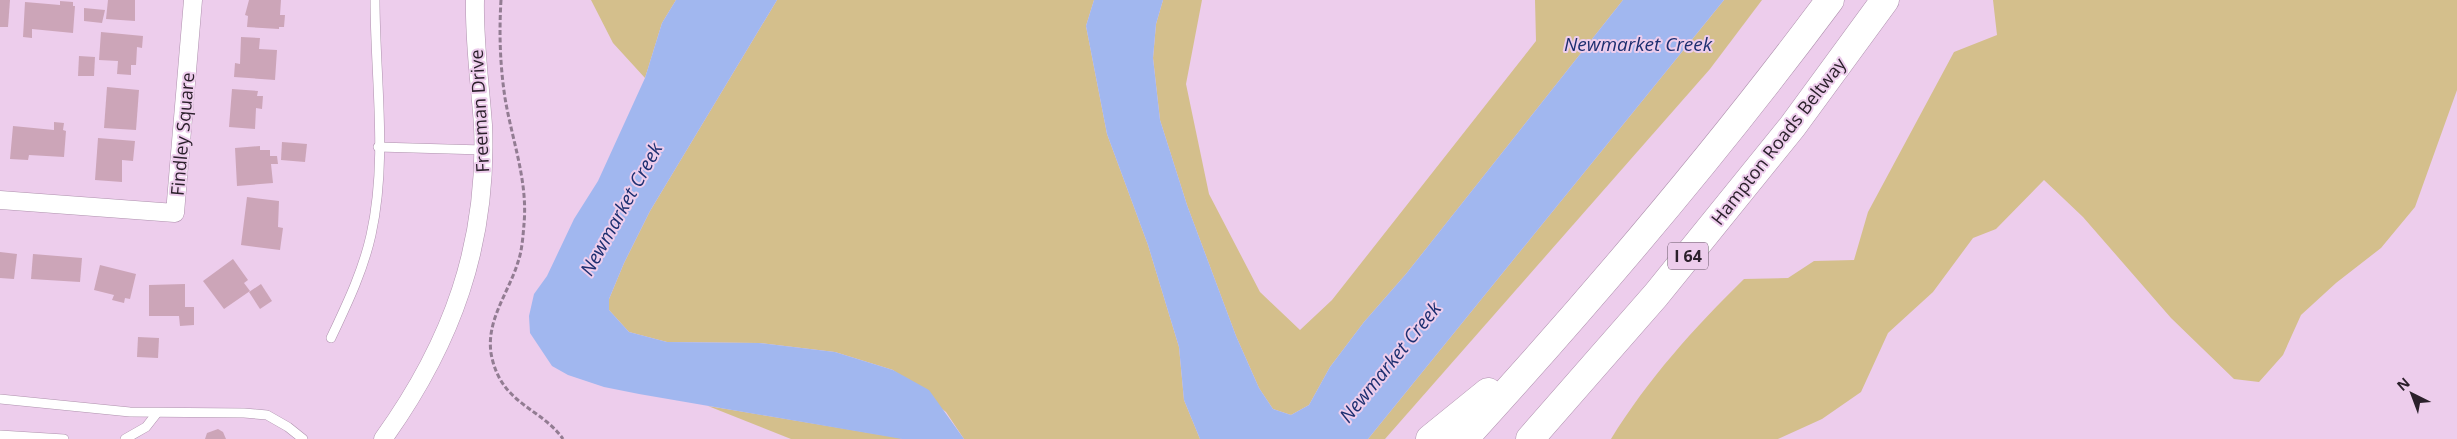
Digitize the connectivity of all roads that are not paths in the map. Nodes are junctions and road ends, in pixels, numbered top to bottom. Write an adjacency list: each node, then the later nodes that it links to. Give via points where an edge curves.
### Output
1 (193, 0): 10 (street, Findley Square, via 175,213)
2 (375, 0): 8 (lane)
3 (475, 0): 9 (street, Freeman Drive)
4 (1830, 0): 12 (highway, I 64, via 1719,145)
5 (1885, 0): 7 (highway, Hampton Roads Beltway / I 64)
6 (1897, 0): 7 (highway)
7 (1836, 66): 22 (highway, Hampton Roads Beltway / I 64, via 1792,127 1656,295)
8 (378, 147): 9 (lane); 11 (lane, via 376,206 371,236 351,297)
9 (483, 150): 19 (street, Freeman Drive, via 478,230 463,288 437,353)
10 (0, 200)
11 (331, 338)
12 (1552, 341): 20 (highway); 21 (highway, I 64)
13 (0, 399): 14 (lane)
14 (157, 413): 17 (lane, via 146,427); 18 (lane, via 267,416)
15 (0, 436): 16 (lane)
16 (64, 439)
17 (126, 439)
18 (303, 439)
19 (383, 439)
20 (1430, 439)
21 (1464, 439)
22 (1530, 439)

